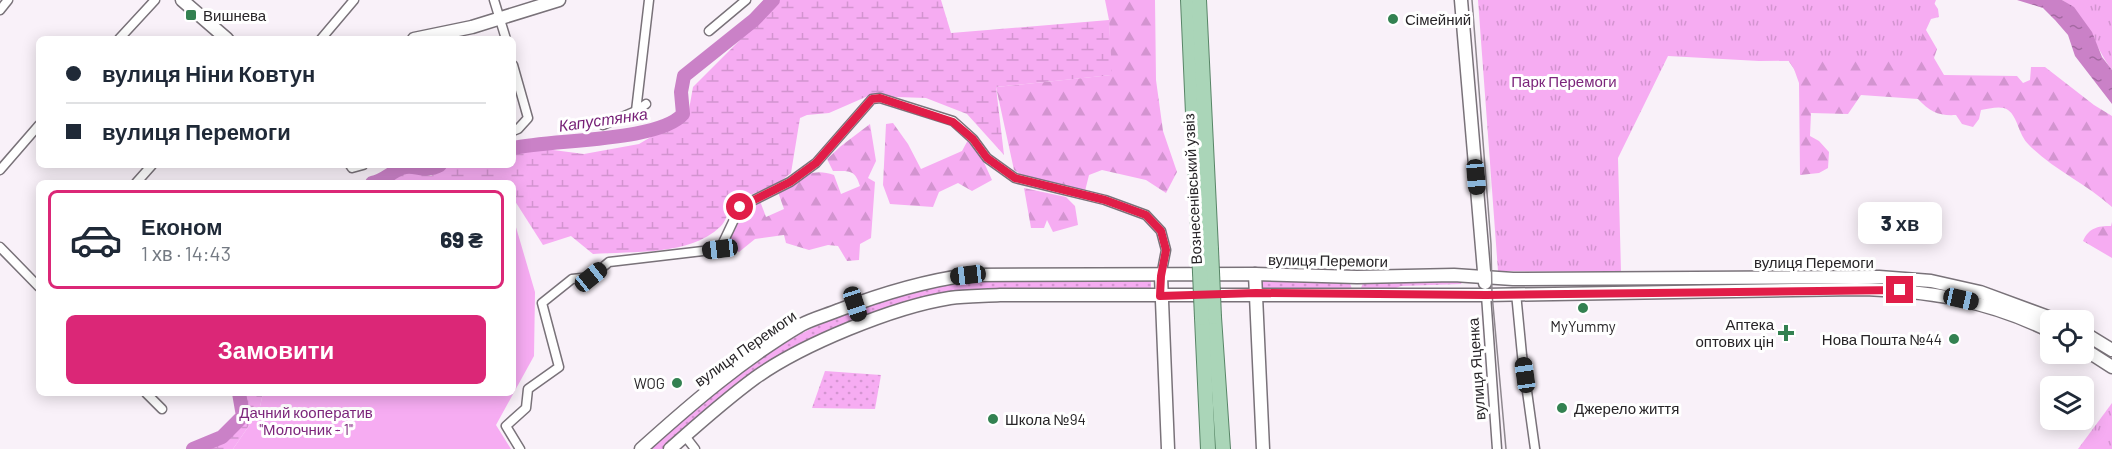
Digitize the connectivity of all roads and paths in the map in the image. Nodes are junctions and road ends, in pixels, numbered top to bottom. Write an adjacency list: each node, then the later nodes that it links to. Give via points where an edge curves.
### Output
1 (8, 0): 12 (street)
2 (155, 0): 15 (street)
3 (182, 0): 16 (main road)
4 (354, 0): 17 (street)
5 (494, 0): 13 (street)
6 (560, 0): 13 (main road)
7 (649, 0): 22 (street)
8 (746, 0): 14 (street)
9 (1188, 0): 30 (main road, Вознесенівський узвіз)
10 (1199, 0): 30 (main road, Вознесенівський узвіз)
11 (1461, 0): 34 (main road, вулиця Яценка)
12 (0, 10)
13 (499, 18): 18 (main road); 19 (street)
14 (710, 31)
15 (121, 36)
16 (224, 36)
17 (324, 36)
18 (428, 36)
19 (505, 36)
20 (516, 76): 25 (street, via 528,118)
21 (646, 104): 22 (street)
22 (636, 111): 23 (street)
23 (603, 125)
24 (36, 128): 27 (street)
25 (516, 130)
26 (149, 168): 28 (street)
27 (0, 170)
28 (139, 180)
29 (0, 247): 36 (street)
30 (1205, 250): 45 (main road, Вознесенівський узвіз, bridge)
31 (1255, 274): 32 (main road, вулиця Перемоги); 33 (main road, вулиця Перемоги); 37 (main road)
32 (1161, 276): 42 (main road); 43 (main road, вулиця Перемоги, via 968,275 941,278); 55 (street, via 1166,250 1161,231 1146,215 1105,200 1015,178 987,158 953,122 880,98 872,99 816,163 790,182 740,207 720,249 609,262 591,277 572,279 542,303 559,367 528,389 526,408 506,426)
33 (1357, 277): 34 (main road, вулиця Перемоги); 40 (main road)
34 (1485, 277): 35 (main road, вулиця Перемоги); 41 (main road, вулиця Яценка)
35 (1633, 278): 39 (main road); 44 (main road, вулиця Перемоги, via 1878,277 1931,281 1980,292)
36 (36, 283)
37 (1256, 293): 40 (main road, вулиця Перемоги); 42 (main road, вулиця Перемоги); 62 (main road)
38 (1516, 293): 39 (main road, вулиця Перемоги); 41 (main road, вулиця Перемоги); 64 (street)
39 (1633, 293): 47 (main road, вулиця Перемоги, via 1900,290 1974,302)
40 (1358, 295): 41 (main road, вулиця Перемоги)
41 (1486, 295): 63 (street, вулиця Яценка)
42 (1160, 296): 46 (main road, вулиця Перемоги, via 950,298); 59 (main road)
43 (855, 304): 46 (main road); 56 (main road, вулиця Перемоги, via 803,324 762,351)
44 (2040, 314)
45 (1208, 318): 60 (main road, Вознесенівський узвіз); 61 (main road, Вознесенівський узвіз)
46 (862, 325): 54 (main road, вулиця Перемоги, via 810,347 756,378)
47 (2040, 326)
48 (2094, 339): 49 (main road)
49 (2112, 350)
50 (2094, 355): 51 (main road)
51 (2112, 367)
52 (149, 396): 53 (street)
53 (162, 409)
54 (685, 436): 57 (main road, вулиця Перемоги); 58 (street)
55 (520, 449)
56 (640, 449)
57 (670, 449)
58 (695, 449)
59 (1168, 449)
60 (1208, 449)
61 (1223, 449)
62 (1263, 449)
63 (1497, 449)
64 (1535, 449)

